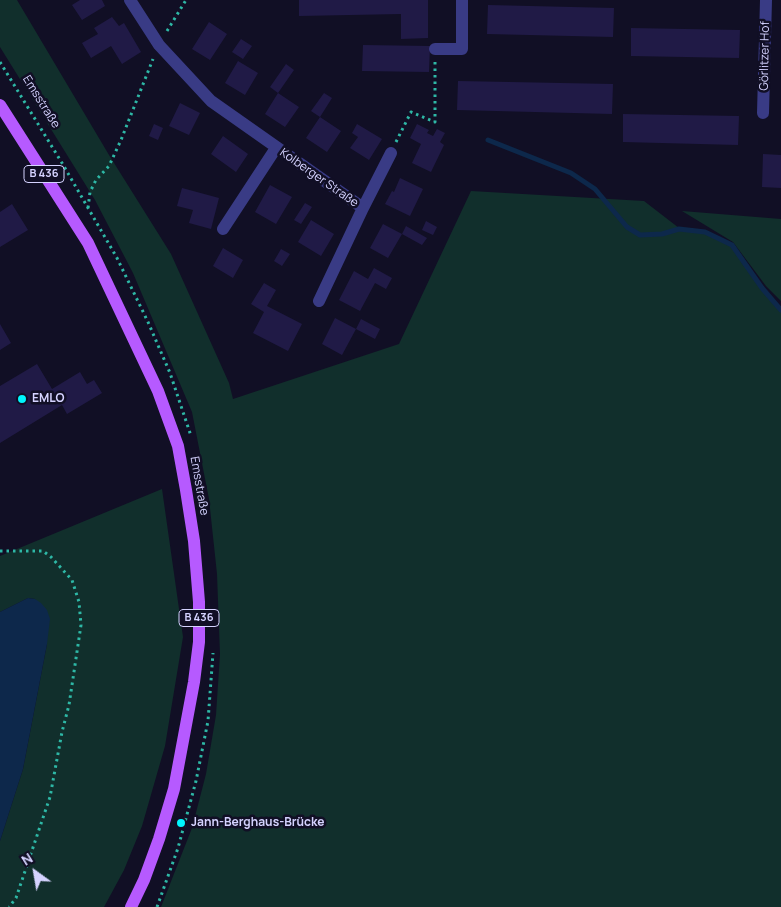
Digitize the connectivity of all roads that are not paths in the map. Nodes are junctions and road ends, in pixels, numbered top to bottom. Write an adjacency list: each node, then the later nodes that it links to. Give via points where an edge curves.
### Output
1 (130, 0): 7 (street, Kolberger Straße, via 159,45 211,101)
2 (462, 0): 4 (street, via 462,49)
3 (766, 0): 6 (street, Görlitzer Hof)
4 (435, 49)
5 (0, 105): 12 (main road, Emsstraße / B 436, via 92,252 158,391 178,446 186,490 199,602 194,682 174,789 159,839)
6 (763, 113)
7 (276, 148): 9 (street, Kolberger Straße); 10 (street, Kolberger Straße)
8 (391, 153): 9 (street, Kolberger Straße)
9 (363, 208): 11 (street, Kolberger Straße)
10 (223, 230)
11 (319, 301)
12 (131, 907)

